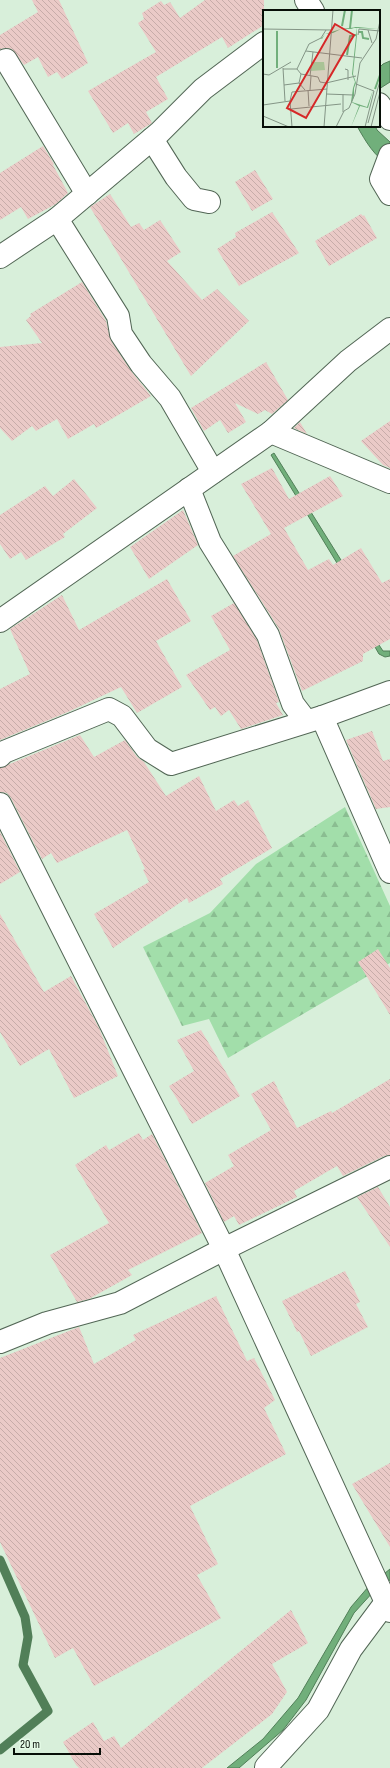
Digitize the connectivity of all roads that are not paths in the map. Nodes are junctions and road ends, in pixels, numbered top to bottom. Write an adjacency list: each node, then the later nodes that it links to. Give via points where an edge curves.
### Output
1 (263, 44): 5 (street, via 203,89)
2 (6, 60): 7 (street)
3 (380, 105): 4 (street)
4 (390, 119)
5 (152, 139): 7 (street); 9 (street, via 176,177 194,199)
6 (390, 155): 8 (street, via 381,179)
7 (87, 194): 10 (street)
8 (390, 194)
9 (209, 202)
10 (57, 219): 11 (street); 14 (street, via 118,316 122,334 170,398)
11 (0, 257)
12 (390, 329): 13 (street, via 348,361)
13 (271, 432): 14 (street); 15 (street)
14 (213, 472): 16 (street)
15 (390, 482)
16 (189, 489): 17 (street); 19 (street, via 210,542 268,635 293,704)
17 (0, 621)
18 (390, 692): 19 (street)
19 (314, 719): 20 (street, via 171,764 147,749 122,716 109,709 4,752); 22 (street)
20 (0, 756)
21 (0, 804): 24 (street)
22 (390, 872)
23 (390, 1167): 24 (street)
24 (224, 1249): 25 (street, via 120,1303 48,1323); 26 (street)
25 (0, 1342)
26 (388, 1606): 27 (street, via 352,1649 318,1710)
27 (266, 1767)

